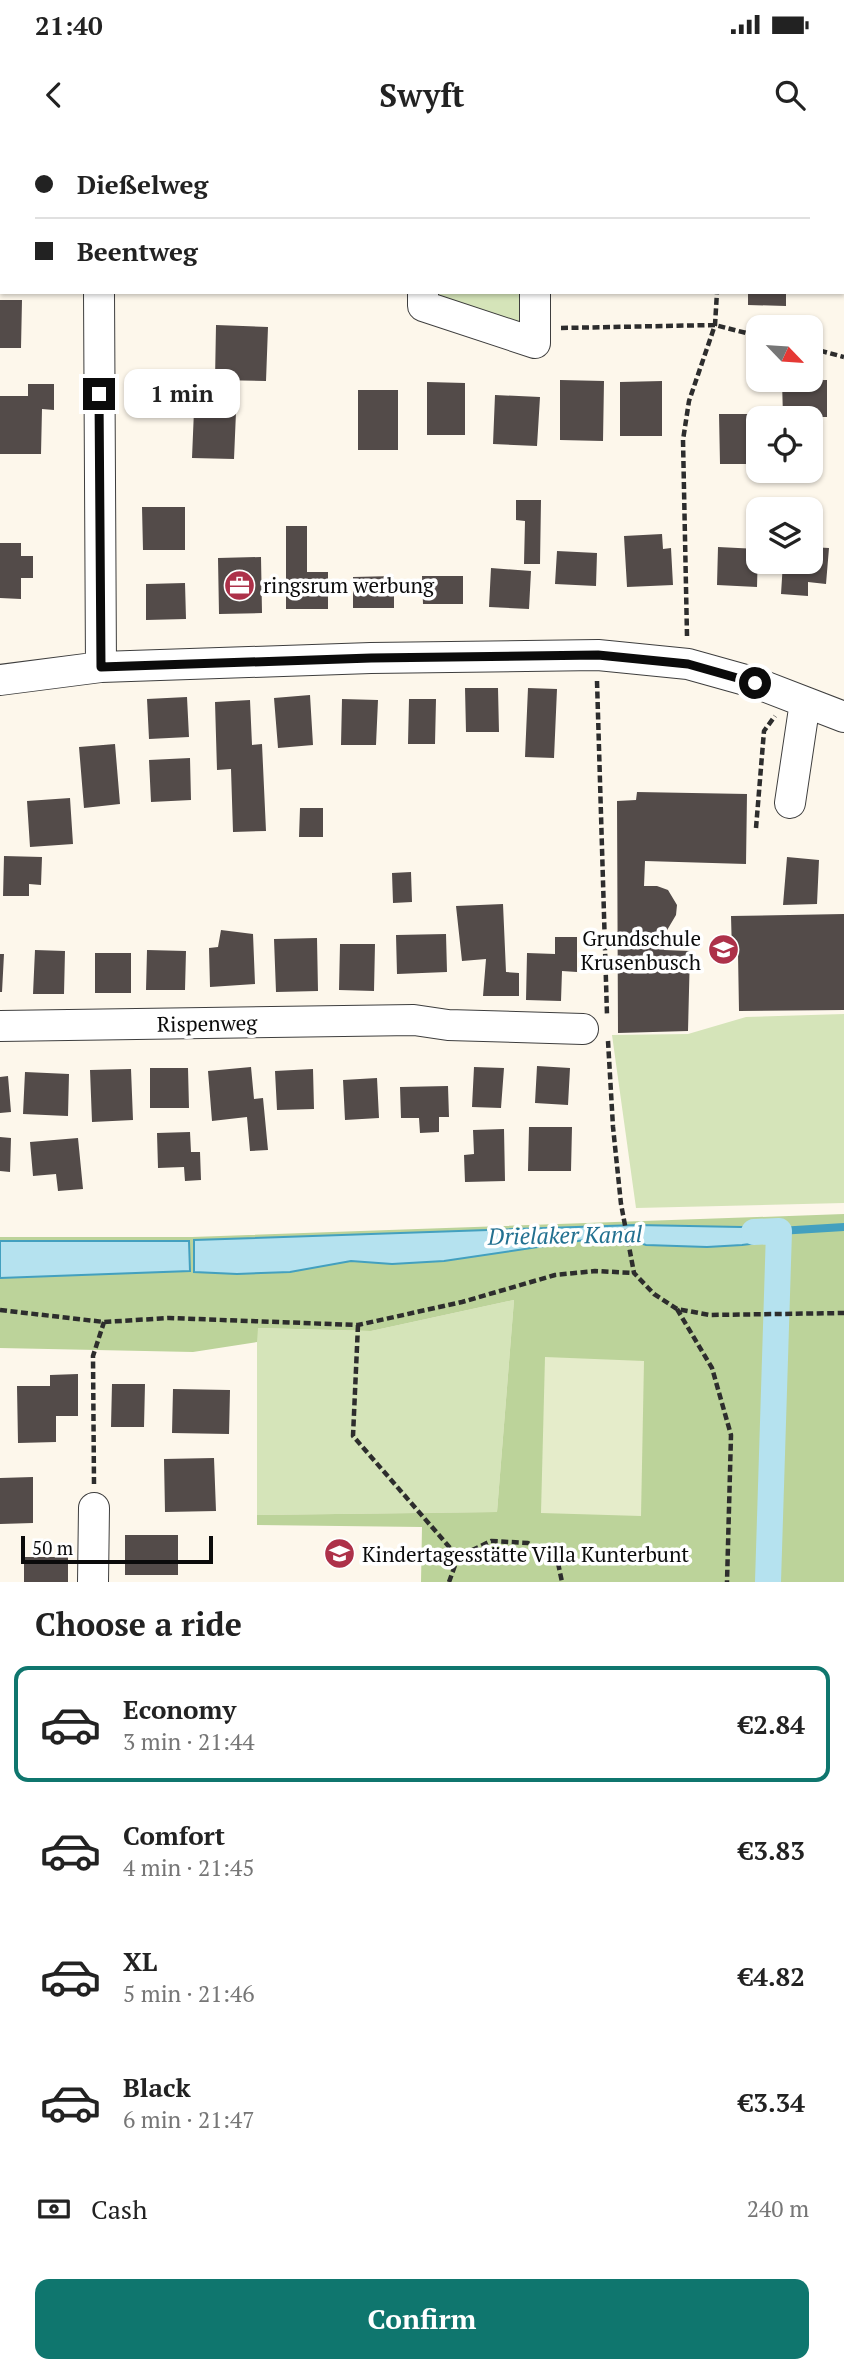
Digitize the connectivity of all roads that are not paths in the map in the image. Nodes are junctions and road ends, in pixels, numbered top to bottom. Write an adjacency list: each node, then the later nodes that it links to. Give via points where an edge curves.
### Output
1 (99, 294): 4 (street)
2 (423, 294): 3 (street, via 423,306 535,343)
3 (535, 294)
4 (101, 667): 5 (street); 6 (street, via 598,655 688,664)
5 (0, 680)
6 (797, 699): 7 (street); 8 (street)
7 (844, 717)
8 (790, 803)
9 (599, 1025): 10 (street, Rispenweg, via 448,1025 414,1020)
10 (0, 1026)
11 (94, 1508): 12 (street)
12 (93, 1582)

